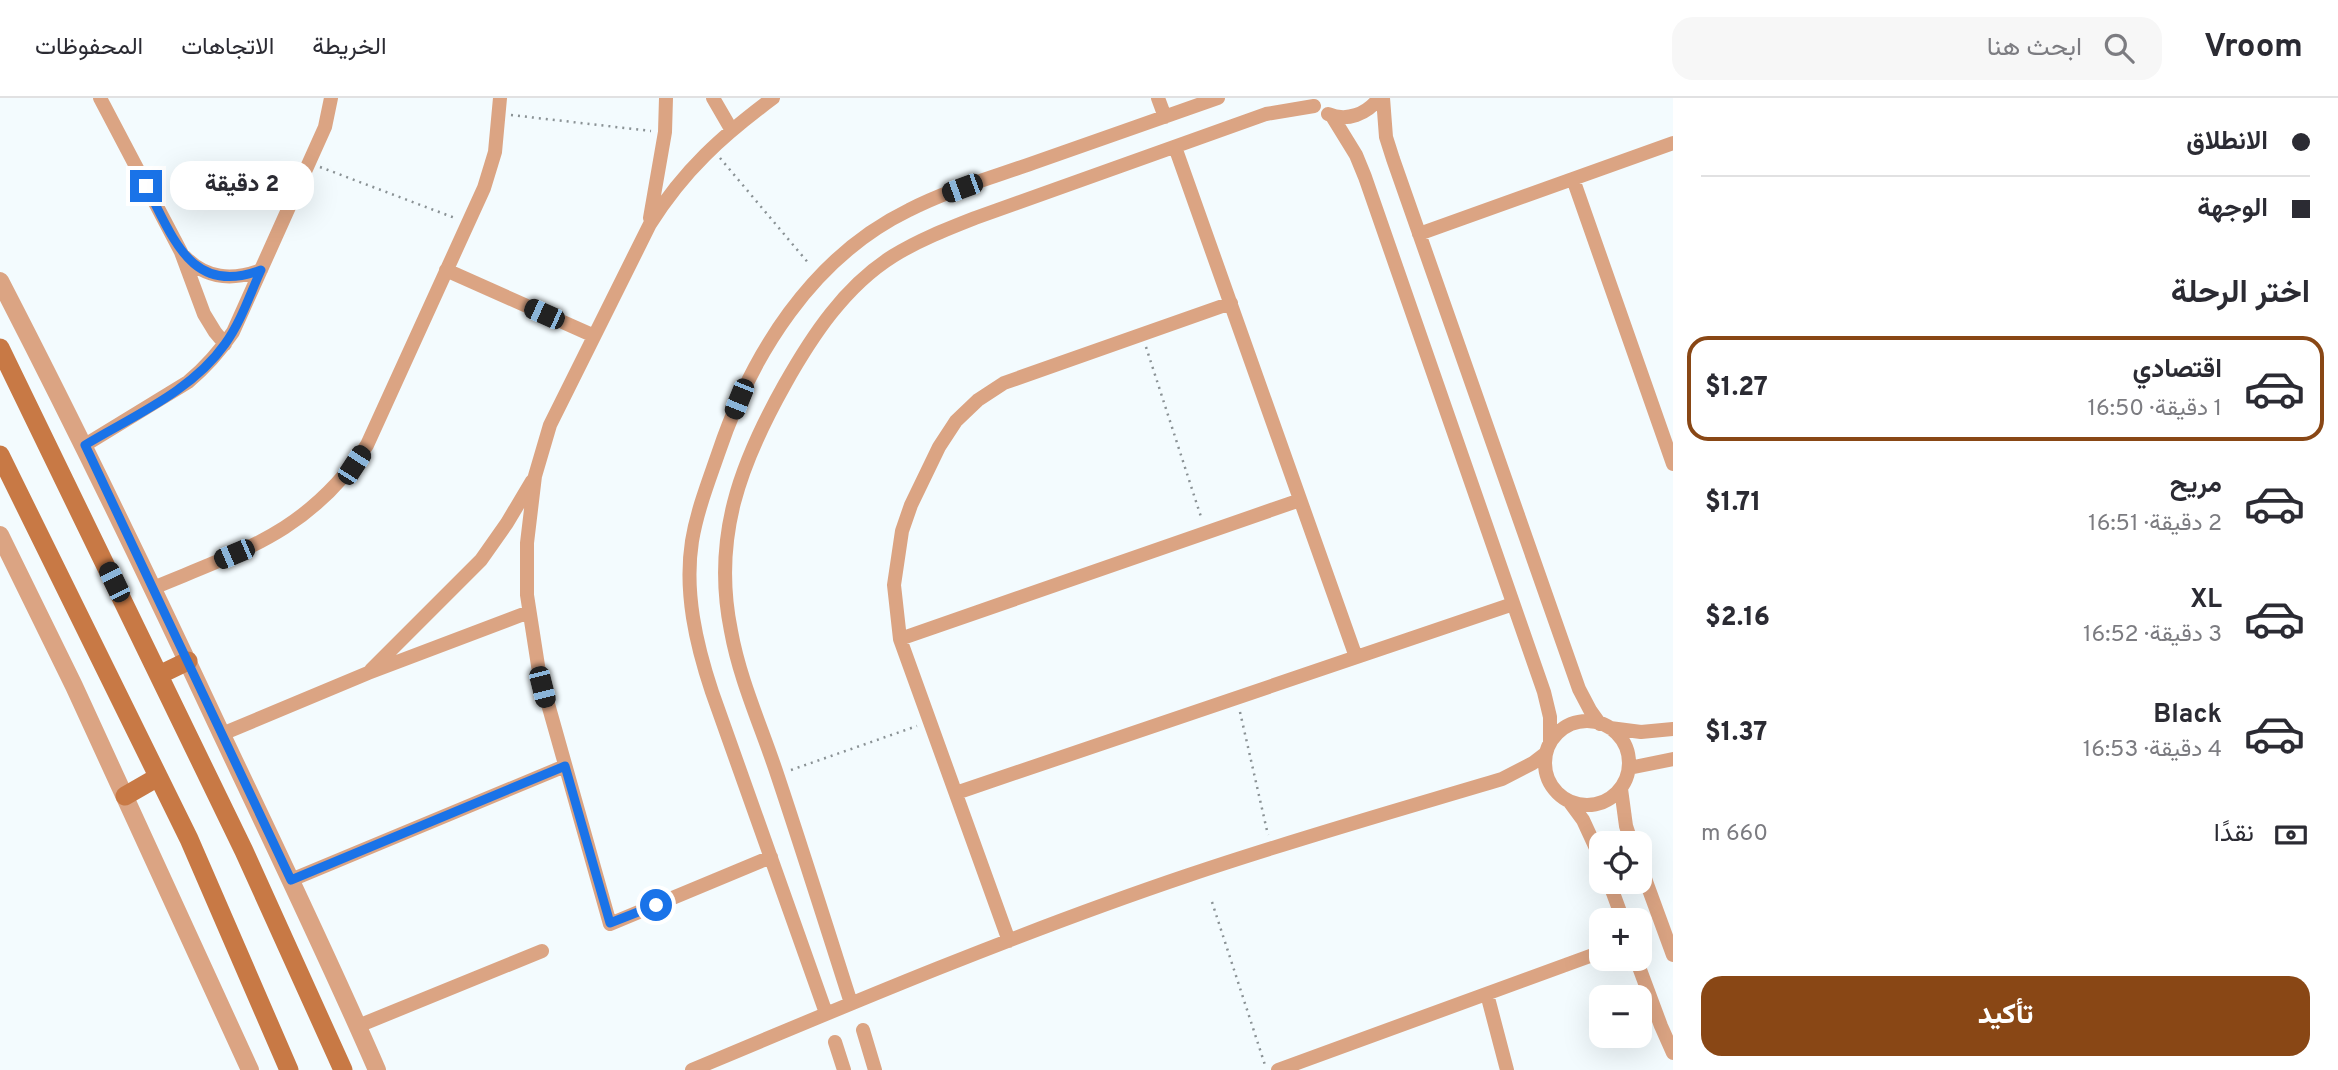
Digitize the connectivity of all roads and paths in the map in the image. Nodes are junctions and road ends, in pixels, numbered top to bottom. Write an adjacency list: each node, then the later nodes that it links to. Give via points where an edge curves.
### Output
1 (100, 98): 24 (street)
2 (331, 98): 19 (street, via 325,127)
3 (500, 98): 11 (street)
4 (666, 98): 15 (street)
5 (713, 98): 14 (street)
6 (773, 98): 14 (street)
7 (1158, 98): 13 (street)
8 (1218, 98): 13 (street)
9 (1381, 98): 12 (street, via 1362,113); 23 (street, via 1386,137)
10 (1311, 102): 12 (street); 18 (street)
11 (500, 114): 15 (path); 21 (street, via 495,152)
12 (1332, 116): 42 (street, via 1365,177)
13 (1165, 117): 27 (street, via 916,206 856,243)
14 (731, 129): 17 (street)
15 (665, 132): 22 (street)
16 (1673, 143): 20 (street)
17 (711, 147): 22 (street, via 667,196); 27 (path)
18 (1175, 147): 29 (street); 58 (street, via 975,218 892,257 856,285 800,358 758,433 735,493 727,538 730,630)
19 (309, 162): 21 (path); 25 (street)
20 (1573, 179): 23 (street); 36 (street)
21 (468, 223): 26 (street)
22 (650, 224): 31 (street)
23 (1419, 234): 51 (street, via 1580,688)
24 (181, 252): 25 (street, via 193,265 226,278); 32 (street, via 204,314)
25 (261, 270): 32 (street)
26 (446, 270): 31 (street); 41 (street, via 367,445 338,484 284,530)
27 (819, 277): 67 (street, via 777,330 739,399 703,497 692,542 692,616 700,655)
28 (0, 281): 34 (street)
29 (1231, 303): 30 (street); 38 (street)
30 (1142, 333): 39 (path); 44 (street, via 1004,383 956,421 916,493 902,531 894,585)
31 (593, 335): 37 (street, via 550,425)
32 (225, 344): 34 (street, via 188,382)
33 (0, 348): 48 (main road)
34 (85, 445): 41 (street)
35 (0, 455): 59 (main road)
36 (1673, 464)
37 (535, 475): 43 (street, via 527,543); 47 (street, via 481,559)
38 (1300, 500): 39 (street); 45 (street)
39 (1206, 533): 44 (street)
40 (0, 535): 62 (street)
41 (153, 589): 46 (street)
42 (1513, 604): 45 (street); 54 (street, via 1548,705)
43 (529, 612): 47 (street); 56 (street, via 541,682)
44 (900, 639): 50 (street)
45 (1356, 657): 49 (street)
46 (188, 662): 48 (main road); 53 (street)
47 (368, 673): 53 (street)
48 (159, 675): 85 (main road)
49 (1237, 698): 61 (street); 66 (path)
50 (930, 722): 58 (path); 61 (street)
51 (1605, 726): 52 (street, via 1642,732); 54 (street, via 1589,721 1566,727); 57 (street, via 1625,745)
52 (1673, 729)
53 (222, 734): 68 (street)
54 (1548, 748): 63 (street, via 1547,776 1552,787); 66 (street, via 1502,779)
55 (1673, 759): 57 (street)
56 (565, 766): 67 (street, via 610,923); 68 (street)
57 (1629, 768): 60 (street)
58 (778, 774): 77 (street)
59 (159, 777): 62 (main road); 84 (main road)
60 (1620, 789): 63 (street, via 1591,805); 64 (street)
61 (956, 793): 71 (street)
62 (125, 796): 83 (street)
63 (1569, 801): 65 (street)
64 (1627, 831)
65 (1589, 833)
66 (1272, 849): 71 (street)
67 (771, 857): 78 (street)
68 (291, 880): 79 (street)
69 (1651, 894): 73 (street)
70 (1212, 902): 90 (path)
71 (1009, 941): 77 (street)
72 (542, 951): 79 (street)
73 (1673, 955)
74 (1589, 956): 76 (street)
75 (1640, 971): 82 (street)
76 (1487, 994): 91 (street); 92 (street)
77 (851, 1003): 78 (street)
78 (826, 1013): 87 (street)
79 (358, 1026): 86 (street)
80 (863, 1030): 89 (street)
81 (835, 1042): 88 (street)
82 (1673, 1053)
83 (250, 1070)
84 (289, 1070)
85 (343, 1070)
86 (377, 1070)
87 (692, 1070)
88 (844, 1070)
89 (875, 1070)
90 (1266, 1070)
91 (1278, 1070)
92 (1507, 1070)

